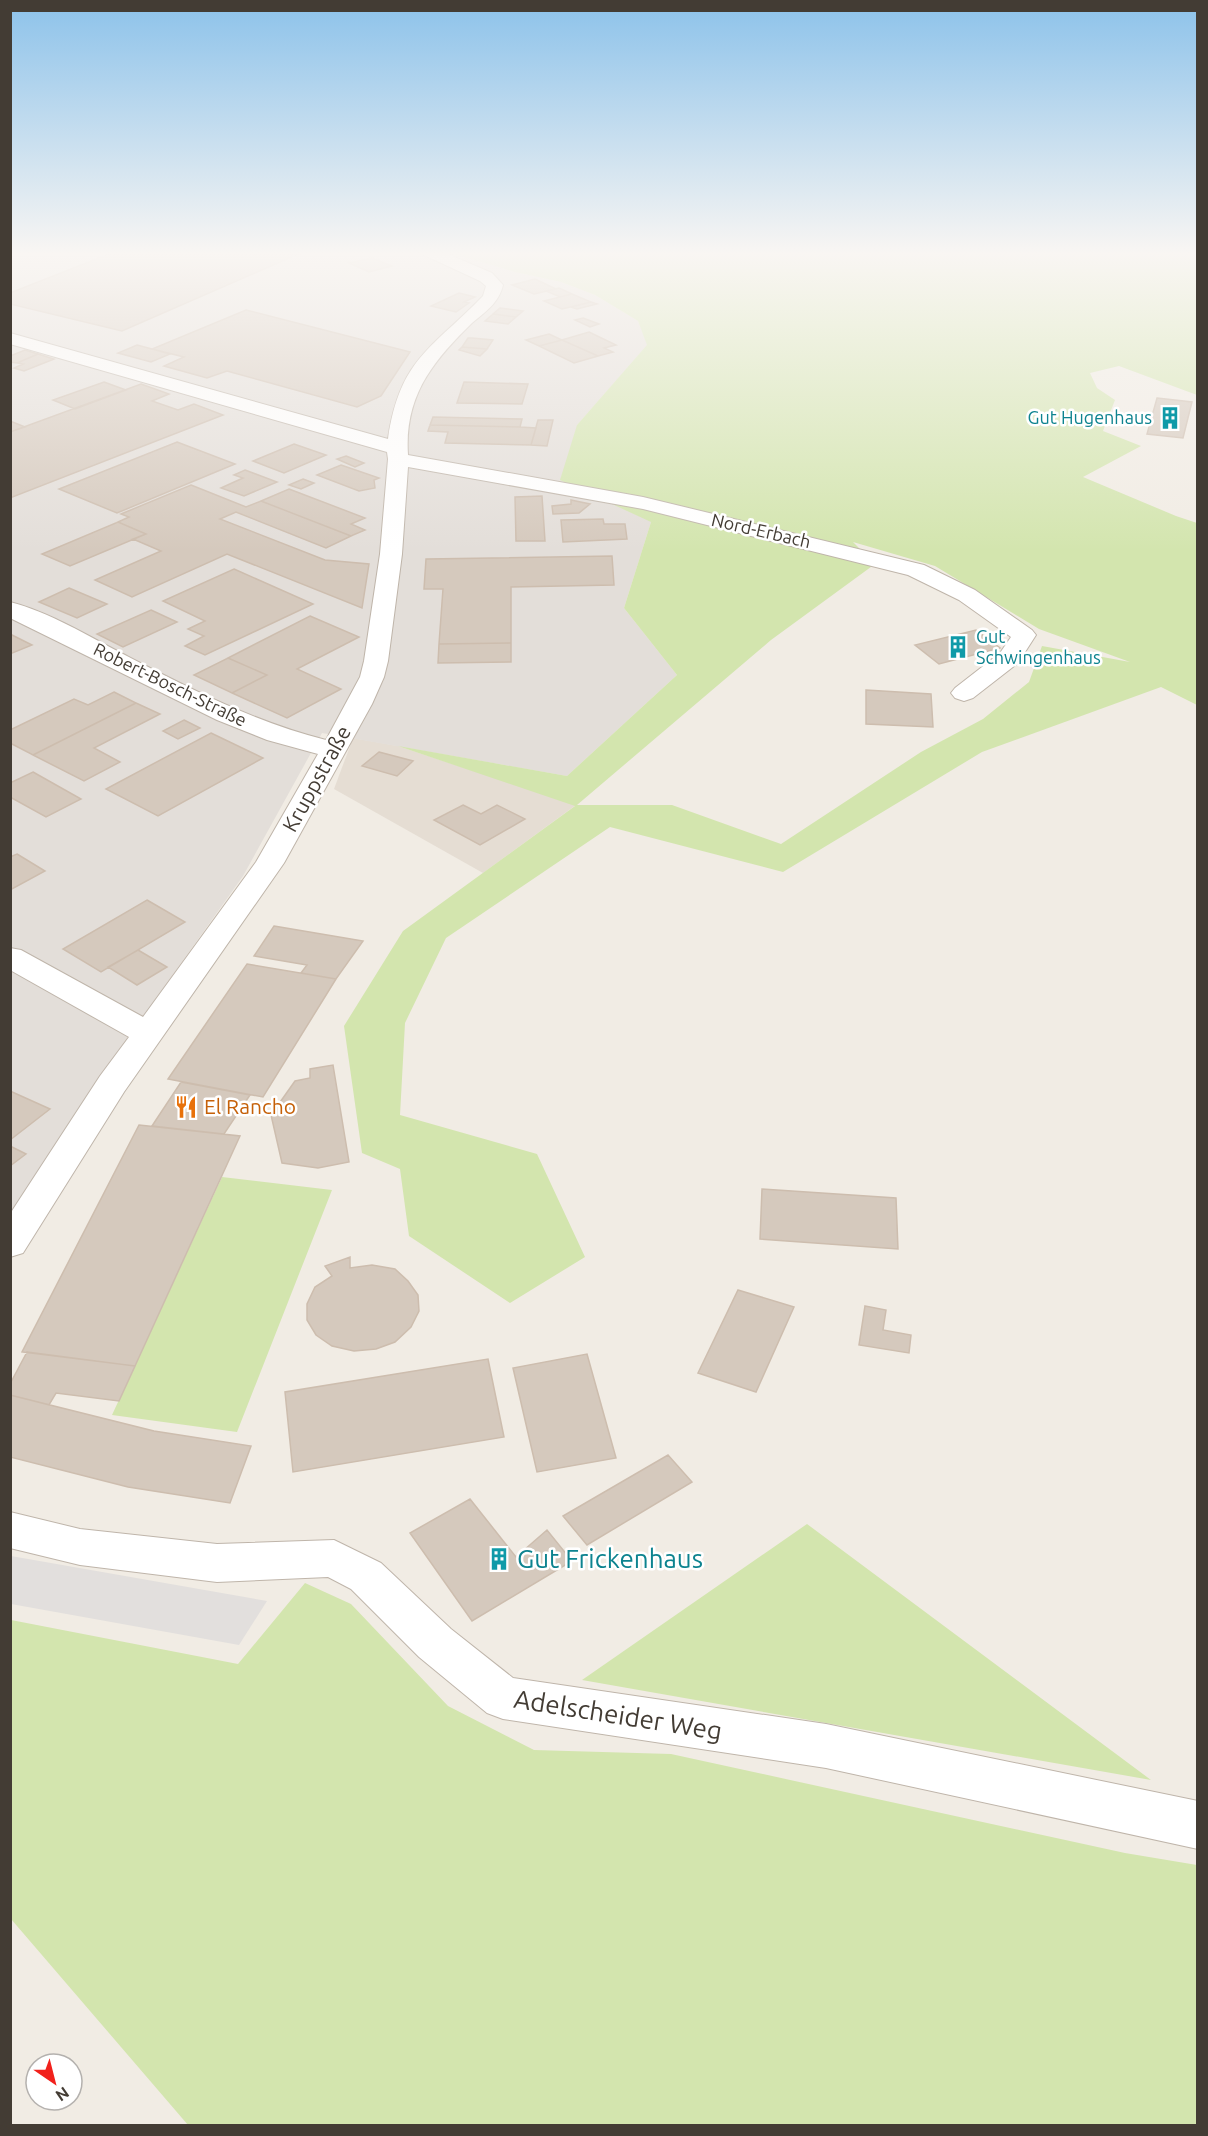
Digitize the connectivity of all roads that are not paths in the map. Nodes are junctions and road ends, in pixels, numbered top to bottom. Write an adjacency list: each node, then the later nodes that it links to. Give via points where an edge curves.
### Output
1 (56, 352): 3 (street)
2 (433, 352): 3 (street, Kruppstraße, via 417,370 404,399)
3 (397, 454): 5 (street, Nord-Erbach, via 643,502 916,570 967,596 1024,636 1008,658); 6 (street, Kruppstraße, via 391,554 376,661 359,705)
4 (10, 609): 6 (street, Robert-Bosch-Straße, via 59,629 172,689 258,728)
5 (964, 693)
6 (333, 750): 8 (street, Kruppstraße, via 270,863)
7 (10, 957): 8 (street)
8 (149, 1034): 9 (street, Kruppstraße, via 112,1084)
9 (10, 1244)
10 (10, 1530): 11 (street, Adelscheider Weg, via 81,1547 217,1563 334,1559 366,1576 435,1643 503,1698 826,1746)
11 (1197, 1825)

